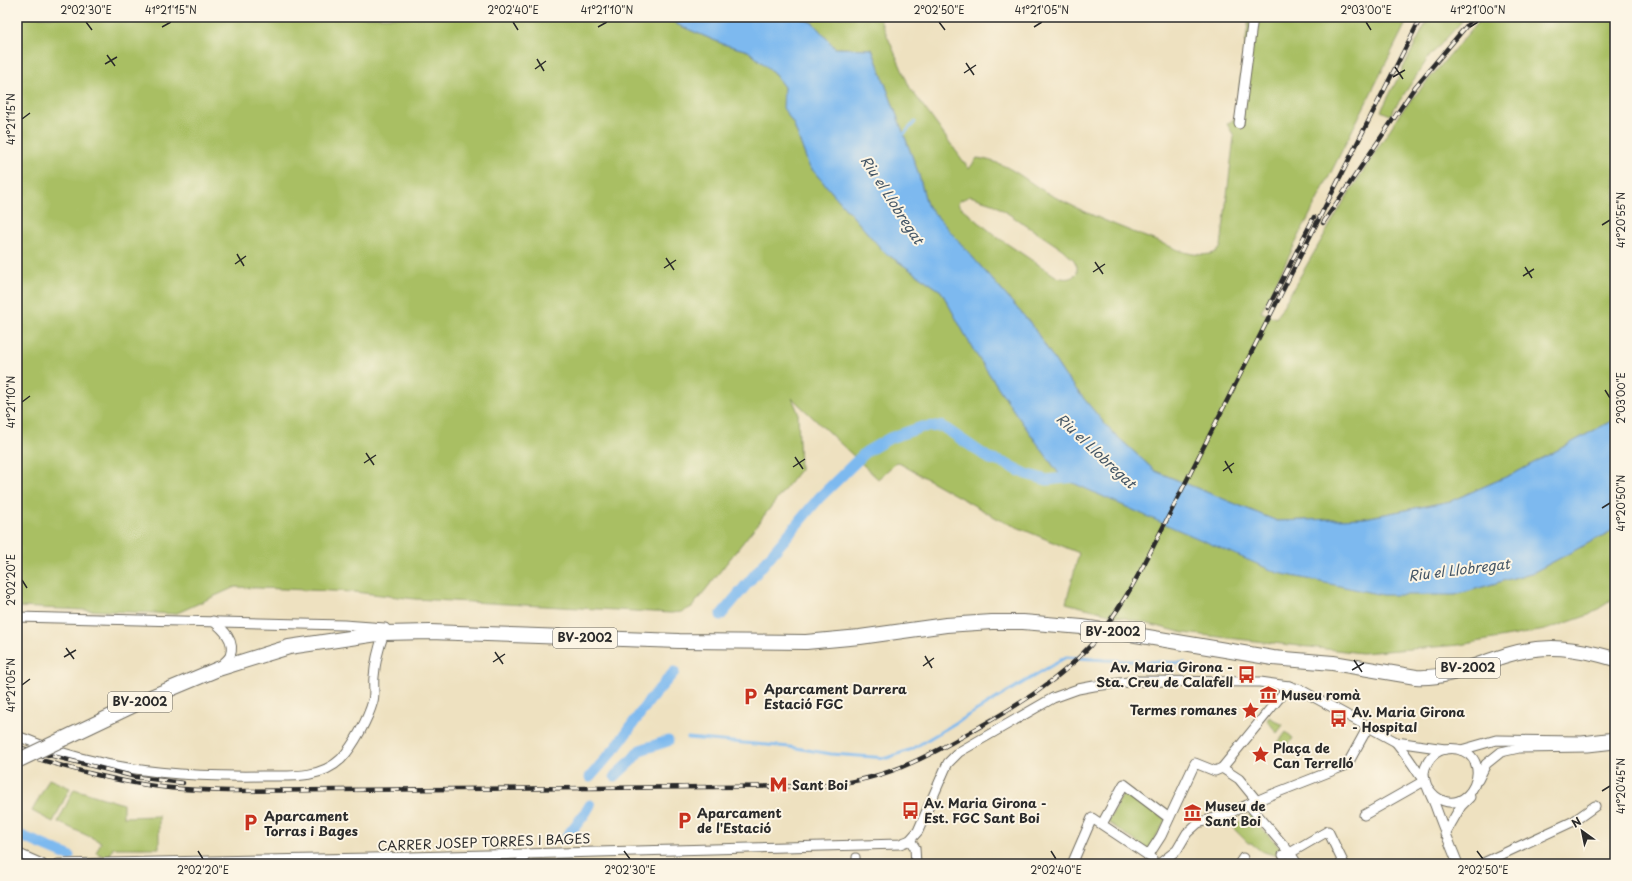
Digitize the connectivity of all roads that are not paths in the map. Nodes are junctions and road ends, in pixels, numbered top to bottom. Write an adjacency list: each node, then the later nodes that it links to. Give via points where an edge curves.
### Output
1 (1253, 17): 2 (street)
2 (1239, 124)
3 (17, 617): 4 (street)
4 (213, 621): 5 (street, via 344,625); 8 (street, via 224,630 231,642 229,657)
5 (430, 632): 6 (main road, BV-2002); 7 (main road, BV-2002, via 680,641 806,642 952,624 1023,622 1116,632 1273,658 1333,663 1428,678 1541,648 1568,648)
6 (384, 633): 8 (main road, BV-2002, via 289,647); 11 (street, via 374,676 374,700 368,715 352,745 341,758 331,767 318,773 297,776 217,777 142,770 61,752)
7 (1615, 659)
8 (218, 669): 17 (main road, BV-2002, bridge, via 151,697)
9 (1289, 686): 10 (street); 18 (street); 28 (street, via 1260,682 1137,681 1078,689 1053,698 966,747 954,757 948,763 918,830)
10 (1368, 727): 13 (street); 21 (street, via 1347,765)
11 (17, 736)
12 (1615, 737): 16 (street, via 1582,741 1496,740)
13 (1396, 742): 15 (street); 19 (street)
14 (1615, 744): 20 (street, via 1571,748 1519,748 1501,752 1486,764)
15 (1445, 749): 16 (street); 19 (street, via 1434,755 1426,766)
16 (1461, 750): 20 (street, via 1470,756 1476,766 1477,777)
17 (18, 761)
18 (1222, 768): 21 (street, via 1239,779); 25 (street, via 1216,771 1195,763)
19 (1426, 784): 20 (street, via 1437,797 1451,801 1464,798); 24 (street); 27 (street)
20 (1474, 787): 27 (street)
21 (1257, 801): 22 (street)
22 (1249, 805): 31 (street); 45 (street, via 1194,826 1178,848)
23 (1595, 806): 49 (street, via 1574,822)
24 (1364, 815)
25 (1169, 818): 26 (street, via 1124,784); 33 (street, via 1161,836)
26 (1102, 824): 33 (street); 44 (street, via 1092,818)
27 (1445, 834): 48 (street)
28 (910, 840): 30 (street, CARRER JOSEP TORRES I BAGES, via 900,844); 43 (street, via 915,848)
29 (17, 853): 34 (street)
30 (527, 854): 32 (street, CARRER JOSEP TORRES I BAGES); 42 (street)
31 (1286, 854): 46 (street); 47 (street, via 1328,831)
32 (490, 855): 35 (street, CARRER JOSEP TORRES I BAGES); 41 (street, via 498,858)
33 (1147, 855): 45 (street)
34 (33, 860): 37 (street); 38 (street)
35 (359, 861): 36 (street, CARRER JOSEP TORRES I BAGES)
36 (148, 863): 40 (street, CARRER JOSEP TORRES I BAGES)
37 (42, 864)
38 (53, 864)
39 (58, 864): 40 (street, CARRER JOSEP TORRES I BAGES)
40 (99, 864)
41 (502, 864)
42 (519, 864)
43 (916, 864)
44 (1072, 864)
45 (1159, 864)
46 (1297, 864)
47 (1344, 864)
48 (1458, 864)
49 (1481, 864)

